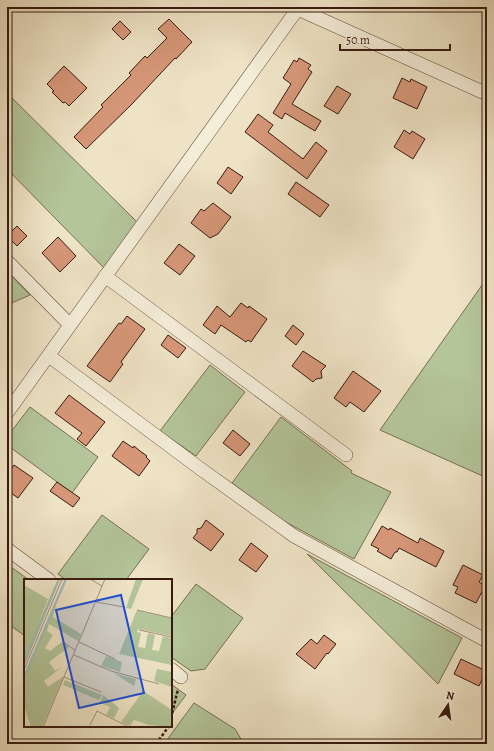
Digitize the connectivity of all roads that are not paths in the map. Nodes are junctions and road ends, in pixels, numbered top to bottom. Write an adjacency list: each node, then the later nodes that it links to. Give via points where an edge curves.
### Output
1 (298, 8): 2 (street); 4 (street)
2 (487, 94)
3 (7, 261): 5 (street)
4 (105, 276): 5 (street); 8 (street)
5 (70, 325): 6 (street)
6 (49, 356): 7 (street); 11 (street, via 294,536)
7 (7, 413)
8 (346, 455)
9 (7, 549): 10 (street)
10 (48, 579)
11 (487, 641)

